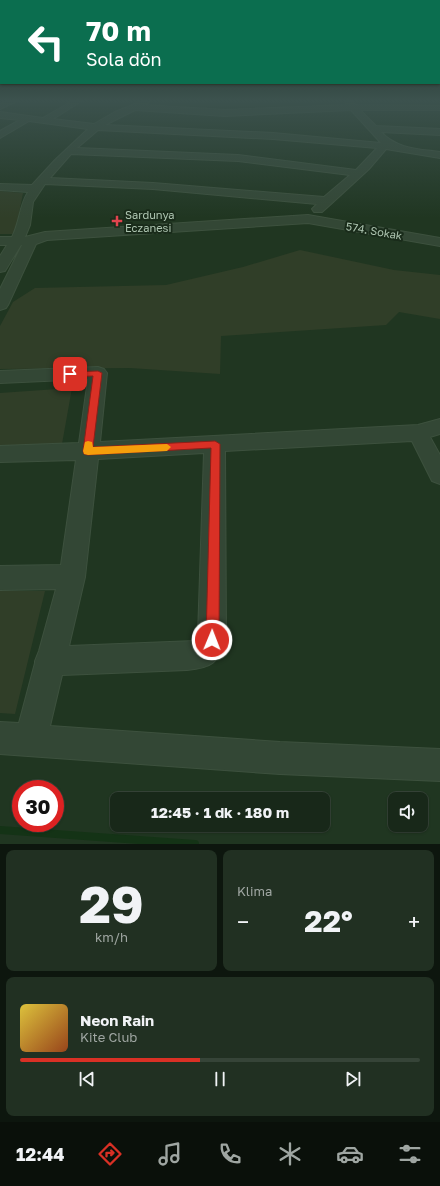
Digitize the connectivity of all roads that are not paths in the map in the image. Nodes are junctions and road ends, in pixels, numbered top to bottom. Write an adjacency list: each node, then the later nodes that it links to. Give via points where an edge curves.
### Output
1 (82, 139): 10 (street)
2 (178, 139): 7 (street)
3 (314, 139): 6 (street)
4 (376, 139): 6 (street)
5 (383, 139): 8 (street, via 387,144)
6 (370, 144): 8 (street)
7 (241, 148): 9 (street); 11 (street); 13 (street, via 300,164)
8 (399, 148): 12 (street)
9 (381, 149): 12 (street); 13 (street)
10 (69, 151): 11 (street); 14 (street)
11 (161, 155): 15 (street)
12 (440, 156)
13 (358, 173): 17 (street)
14 (39, 185): 15 (street); 16 (street); 20 (street, via 26,206)
15 (145, 186): 17 (street)
16 (0, 187)
17 (328, 201): 18 (street)
18 (308, 219): 20 (street, 574. Sokak, via 45,236); 21 (street, 574. Sokak)
19 (0, 241): 20 (street, 574. Sokak)
20 (24, 241): 22 (street); 23 (street)
21 (440, 242)
22 (0, 268)
23 (0, 305)
24 (0, 377): 28 (street, via 98,373)
25 (440, 426): 26 (street)
26 (418, 433): 27 (street); 30 (street)
27 (215, 444): 28 (street); 33 (street, via 212,640 203,654)
28 (88, 451): 29 (street); 31 (street)
29 (0, 454)
30 (440, 475)
31 (72, 577): 32 (street); 33 (street)
32 (0, 578)
33 (49, 661): 34 (street)
34 (15, 740): 35 (street, via 280,758)
35 (440, 765)

